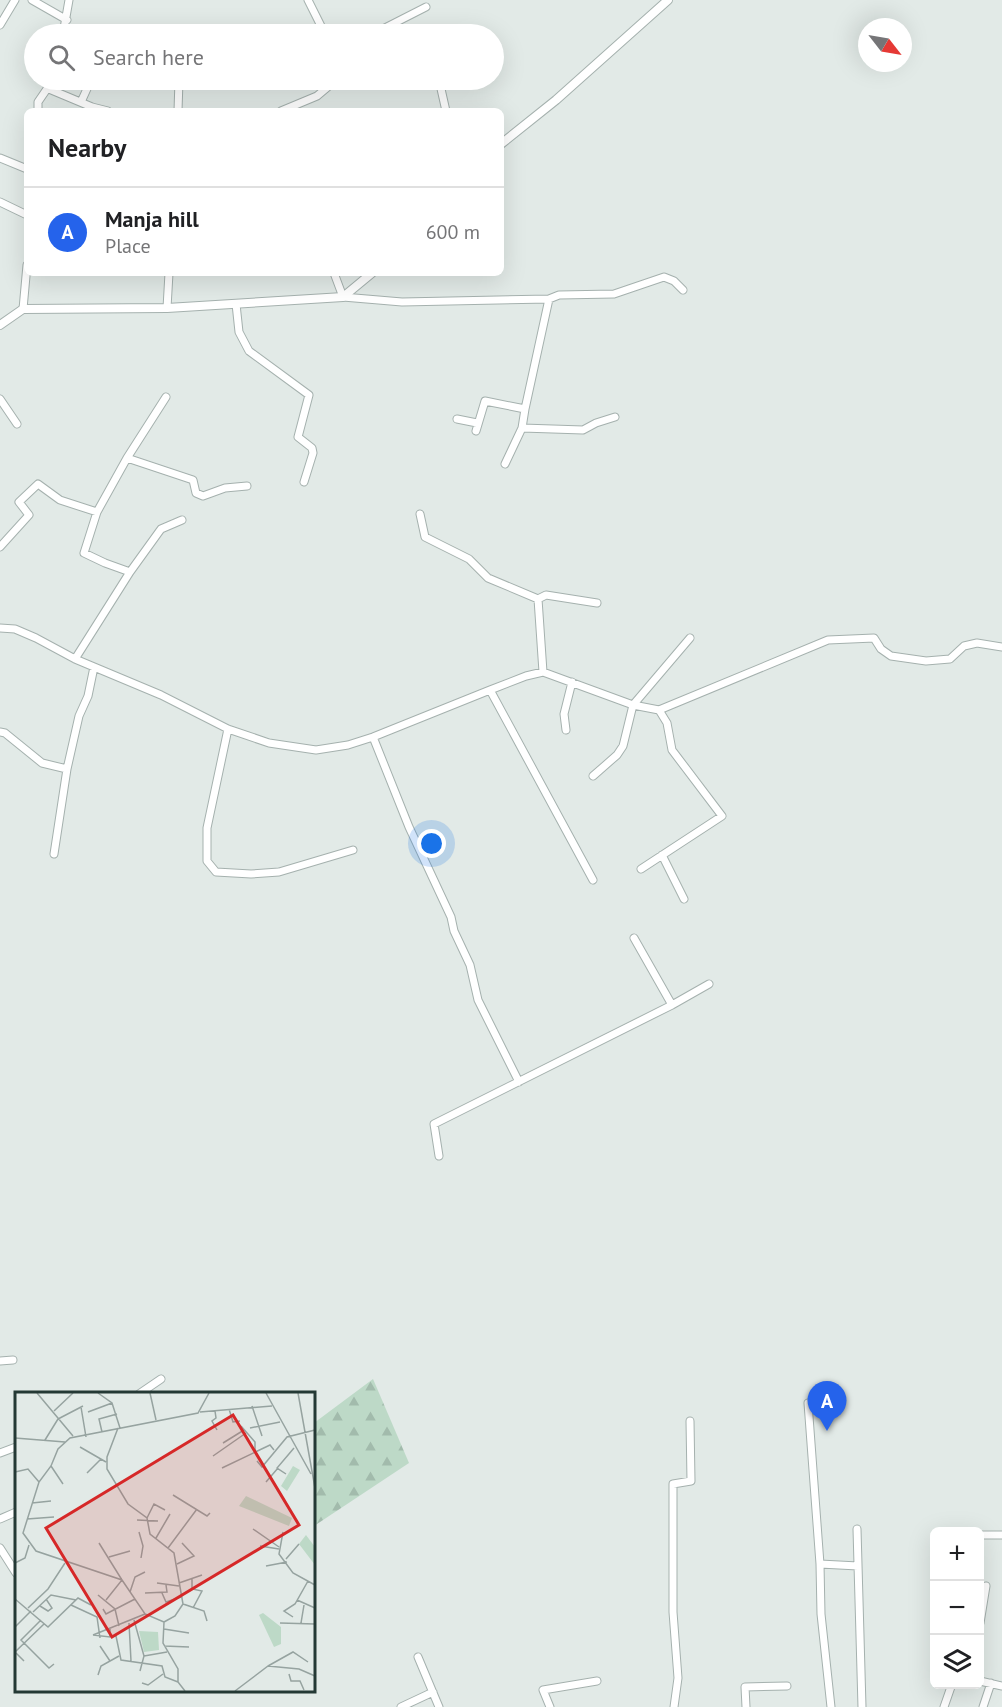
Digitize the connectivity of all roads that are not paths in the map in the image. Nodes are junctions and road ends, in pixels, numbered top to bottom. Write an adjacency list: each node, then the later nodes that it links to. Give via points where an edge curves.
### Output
1 (15, 0): 11 (street)
2 (32, 0): 7 (street)
3 (69, 0): 7 (street)
4 (308, 0): 9 (street)
5 (668, 0): 24 (street)
6 (426, 7): 10 (street)
7 (67, 20): 8 (street)
8 (66, 24)
9 (320, 24)
10 (393, 24)
11 (0, 25)
12 (48, 90): 19 (street)
13 (51, 90): 18 (street)
14 (86, 90): 18 (street)
15 (179, 90): 21 (street)
16 (324, 90): 22 (street)
17 (440, 90): 23 (street)
18 (81, 102): 20 (street)
19 (38, 108)
20 (99, 108)
21 (178, 108)
22 (288, 108)
23 (443, 108)
24 (504, 142)
25 (0, 158): 26 (street)
26 (24, 169)
27 (0, 202): 28 (street)
28 (24, 214)
29 (26, 276): 38 (street)
30 (169, 276): 37 (street)
31 (335, 276): 34 (street)
32 (368, 276): 34 (street)
33 (683, 290): 35 (street, via 664,277 614,294 559,296)
34 (343, 297): 35 (street, via 402,302); 36 (street)
35 (549, 300): 42 (street)
36 (236, 304): 37 (street); 49 (street, via 239,332 249,351 309,395 298,437 313,453)
37 (167, 308): 38 (street)
38 (23, 309): 39 (street)
39 (0, 325)
40 (166, 397): 47 (street)
41 (0, 399): 45 (street)
42 (525, 409): 44 (street, via 485,401 476,427); 46 (street)
43 (615, 417): 46 (street, via 583,430)
44 (457, 419)
45 (17, 424)
46 (522, 428): 48 (street)
47 (127, 458): 50 (street, via 194,480 196,493 202,496); 51 (street)
48 (505, 464)
49 (304, 482)
50 (247, 486)
51 (97, 512): 54 (street, via 60,500 38,484 19,502 29,515); 55 (street, via 84,553)
52 (420, 514): 56 (street, via 425,537 469,559 488,578)
53 (182, 520): 55 (street, via 161,529)
54 (0, 547)
55 (130, 572): 61 (street)
56 (538, 599): 57 (street, via 546,595); 63 (street)
57 (597, 603)
58 (0, 628): 61 (street, via 15,629)
59 (690, 638): 66 (street)
60 (1002, 647): 67 (street, via 977,643 964,646 950,659 926,660 891,656 874,638 828,640)
61 (75, 659): 62 (street)
62 (94, 667): 68 (street); 72 (street)
63 (543, 672): 64 (street); 65 (street)
64 (572, 682): 66 (street); 69 (street, via 564,714)
65 (490, 690): 71 (street); 78 (street)
66 (633, 705): 67 (street); 73 (street, via 624,746)
67 (659, 710): 76 (street, via 667,723 672,750 722,816)
68 (228, 729): 71 (street, via 269,743 316,750); 74 (street, via 207,828 207,861 216,872 279,872)
69 (566, 730)
70 (0, 732): 72 (street, via 42,763)
71 (373, 737): 83 (street, via 451,917 470,965 478,1000)
72 (67, 769): 75 (street)
73 (593, 776)
74 (354, 850)
75 (54, 854)
76 (662, 855): 77 (street); 79 (street)
77 (641, 869)
78 (593, 880)
79 (684, 899)
80 (634, 938): 82 (street)
81 (709, 984): 82 (street)
82 (672, 1005): 83 (street)
83 (519, 1082): 84 (street, via 434,1124)
84 (439, 1156)
85 (0, 1360): 86 (street)
86 (13, 1360)
87 (160, 1379): 88 (street)
88 (142, 1392)
89 (808, 1403): 99 (street)
90 (690, 1421): 115 (street, via 692,1481 673,1484 673,1612 678,1678)
91 (15, 1447): 92 (street)
92 (0, 1454)
93 (15, 1512): 94 (street)
94 (0, 1519)
95 (857, 1529): 100 (street)
96 (984, 1535): 97 (street)
97 (1002, 1535)
98 (0, 1548): 101 (street)
99 (820, 1564): 100 (street); 117 (street)
100 (858, 1566): 118 (street)
101 (15, 1570)
102 (987, 1586): 103 (street)
103 (984, 1602)
104 (418, 1658): 111 (street)
105 (597, 1681): 114 (street, via 543,1690)
106 (984, 1682): 107 (street)
107 (991, 1683): 109 (street); 120 (street)
108 (787, 1686): 116 (street, via 745,1687)
109 (1002, 1686)
110 (950, 1689): 119 (street)
111 (433, 1692): 112 (street); 113 (street)
112 (401, 1707)
113 (439, 1707)
114 (550, 1707)
115 (674, 1707)
116 (746, 1707)
117 (831, 1707)
118 (862, 1707)
119 (944, 1707)
120 (983, 1707)

